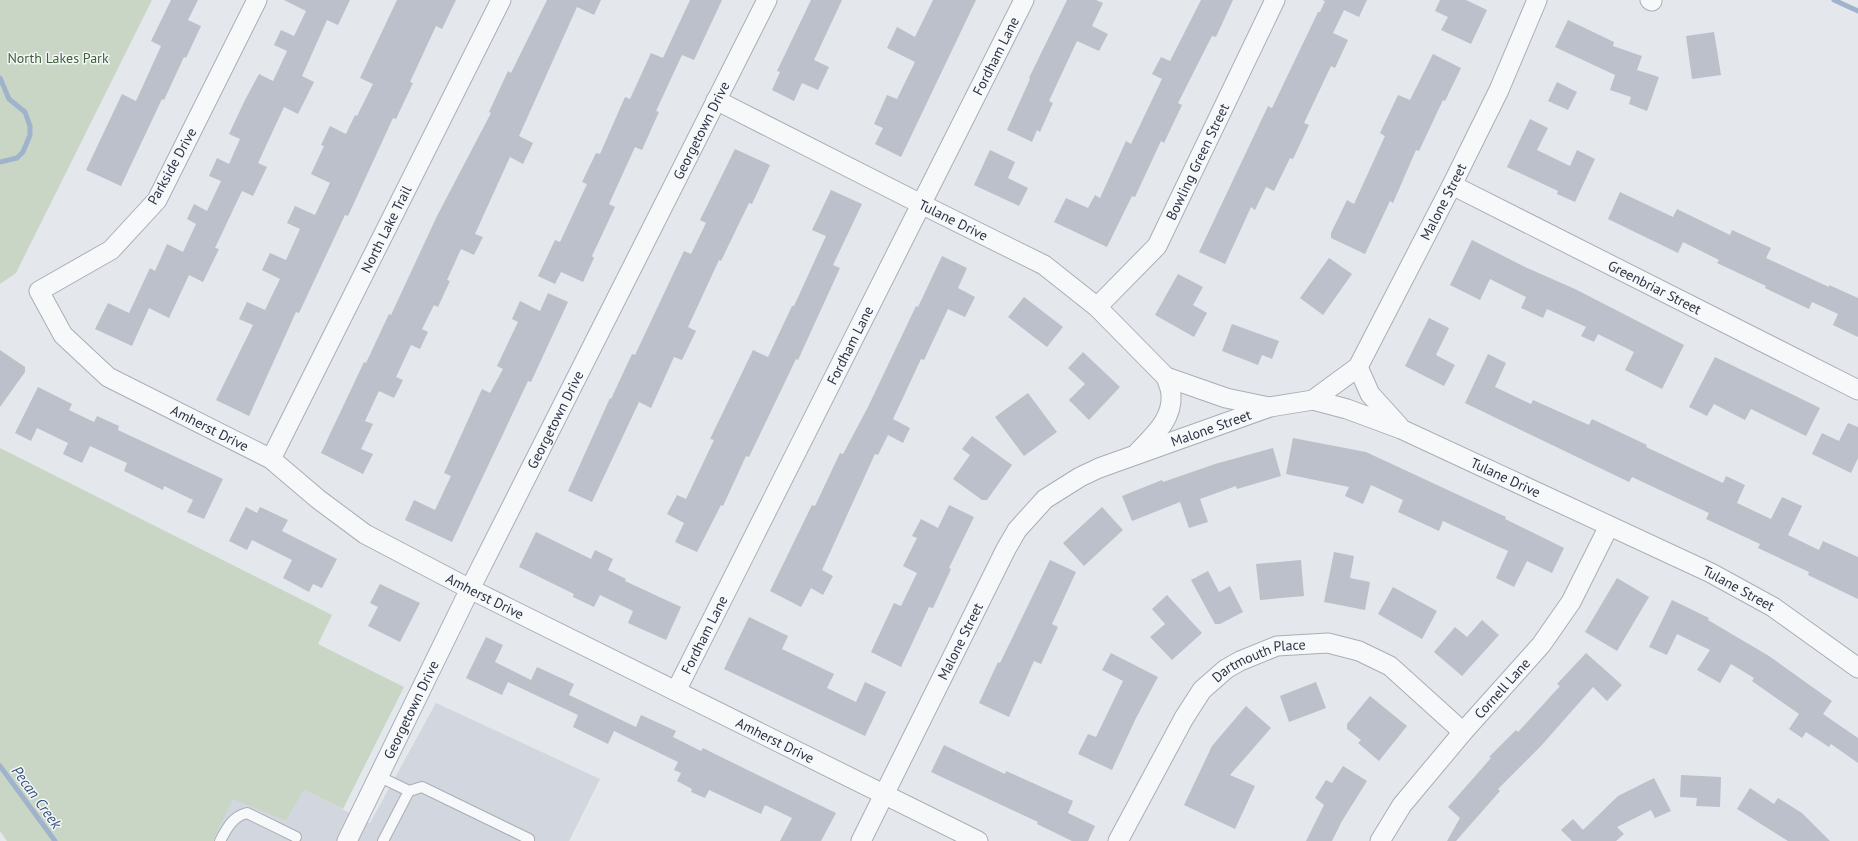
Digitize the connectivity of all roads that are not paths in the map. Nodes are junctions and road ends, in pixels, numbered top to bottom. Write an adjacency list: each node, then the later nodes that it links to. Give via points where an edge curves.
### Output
1 (256, 0): 10 (street, Parkside Drive, via 157,200 111,250)
2 (501, 0): 19 (street, North Lake Trail)
3 (767, 0): 7 (street, Georgetown Drive)
4 (1024, 0): 9 (street, Fordham Lane)
5 (1275, 0): 11 (street, Bowling Green Street, via 1157,246)
6 (1537, 0): 8 (street, Malone Street, via 1499,90)
7 (716, 100): 9 (street, Tulane Drive); 21 (street, Georgetown Drive)
8 (1452, 186): 12 (street, Malone Street); 14 (street, Greenbriar Street)
9 (921, 204): 11 (street, Tulane Drive, via 1044,265); 23 (street, Fordham Lane)
10 (40, 291): 19 (street, Amherst Drive, via 63,335 108,377)
11 (1097, 307): 13 (street, Tulane Drive)
12 (1358, 367): 15 (street, Malone Street); 17 (street, Tulane Drive, via 1370,394)
13 (1166, 377): 16 (street, Tulane Drive, via 1226,398); 18 (street, via 1171,396 1168,416 1155,435)
14 (1858, 390)
15 (1313, 400): 16 (street, Malone Street); 17 (street, Tulane Drive, via 1347,409)
16 (1270, 407): 18 (street, Malone Street)
17 (1401, 429): 20 (street, Tulane Drive)
18 (1135, 455): 27 (street, Malone Street, via 1099,468 1063,486 1045,499 1017,530)
19 (271, 459): 21 (street, Amherst Drive, via 365,534)
20 (1609, 526): 22 (street, Tulane Street, via 1711,573 1773,607); 24 (street, Cornell Lane, via 1571,602 1541,645)
21 (470, 589): 23 (street, Amherst Drive); 25 (street, Georgetown Drive)
22 (1858, 668)
23 (676, 691): 27 (street, Amherst Drive)
24 (1463, 732): 35 (street, Dartmouth Place, via 1390,666 1359,651 1328,643 1277,646 1226,669 1202,690 1184,718); 36 (street, Cornell Lane, via 1402,805)
25 (378, 776): 26 (lane); 30 (street, Georgetown Drive)
26 (409, 791): 31 (lane); 32 (lane, via 422,787)
27 (884, 794): 33 (street, Malone Street); 34 (street, Amherst Drive)
28 (296, 837): 29 (lane, via 246,812 237,816)
29 (220, 841)
30 (347, 841)
31 (383, 841)
32 (529, 841)
33 (861, 841)
34 (978, 841)
35 (1118, 841)
36 (1380, 841)

